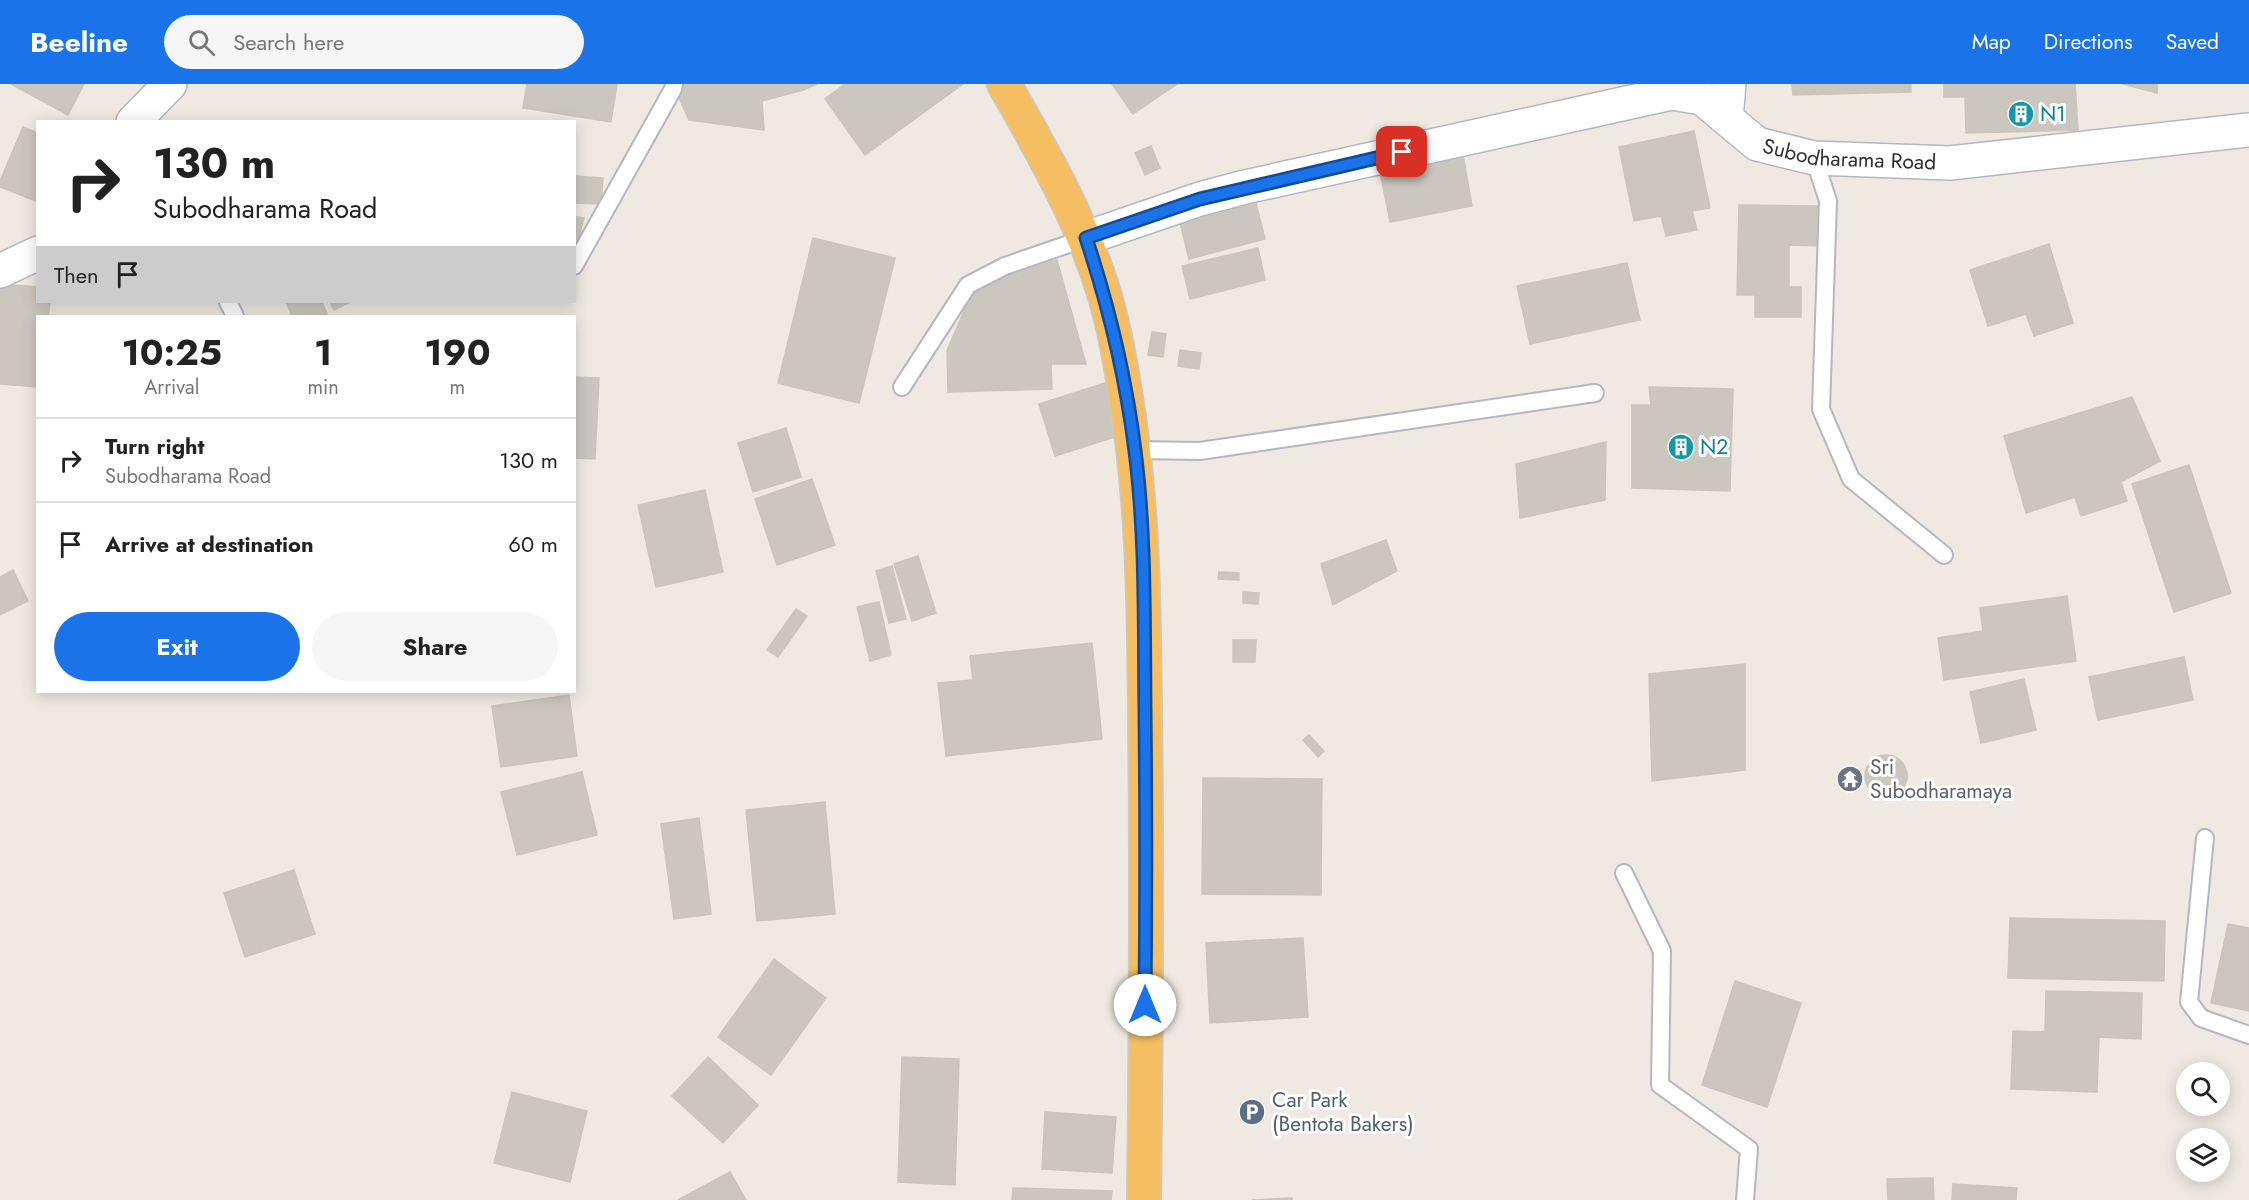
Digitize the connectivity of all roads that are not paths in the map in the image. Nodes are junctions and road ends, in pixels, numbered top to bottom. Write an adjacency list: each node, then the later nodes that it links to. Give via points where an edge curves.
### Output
1 (170, 84): 6 (street)
2 (674, 84): 11 (lane)
3 (1004, 84): 9 (highway, via 1065,192)
4 (1729, 84): 5 (street)
5 (1726, 118): 8 (street, Subodharama Road, via 1757,144); 9 (street, Subodharama Road, via 1702,98 1672,93 1245,187)
6 (135, 120)
7 (2249, 130): 8 (street, Subodharama Road, via 1950,163)
8 (1814, 158): 16 (lane, via 1828,201 1821,409 1851,479)
9 (1086, 238): 13 (lane, via 1005,266 968,285); 15 (highway, via 1105,293)
10 (36, 253): 12 (street)
11 (576, 262)
12 (0, 271)
13 (902, 387)
14 (1595, 393): 15 (lane, via 1200,451)
15 (1135, 450): 20 (highway, via 1141,527 1145,709)
16 (1944, 555)
17 (2205, 838): 19 (lane, via 2189,1002 2201,1018)
18 (1624, 873): 21 (lane, via 1662,951 1660,1085 1749,1149)
19 (2249, 1035)
20 (1144, 1200)
21 (1745, 1200)

